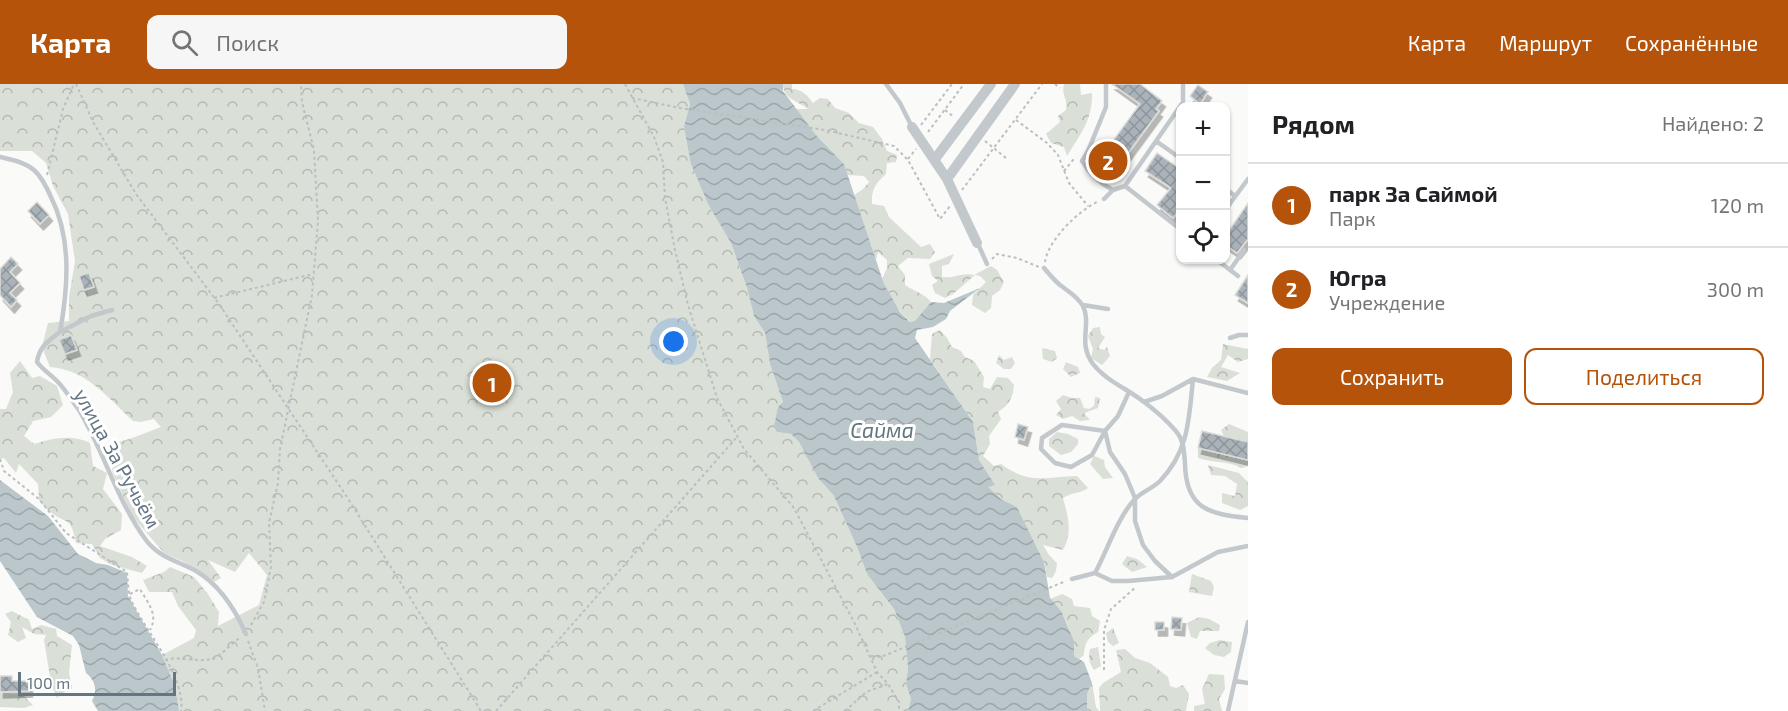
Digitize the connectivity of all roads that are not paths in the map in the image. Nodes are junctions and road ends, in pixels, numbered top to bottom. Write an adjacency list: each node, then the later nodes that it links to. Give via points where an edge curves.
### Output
1 (886, 84): 6 (lane)
2 (991, 84): 10 (street)
3 (1015, 84): 11 (street)
4 (1106, 84): 14 (lane, via 1106,107 1082,161 1100,183)
5 (1183, 84): 7 (lane, via 1183,102)
6 (917, 133): 10 (street)
7 (1156, 141): 8 (lane); 13 (lane)
8 (1177, 156)
9 (0, 158): 30 (lane, via 35,171 59,212 66,246)
10 (935, 159): 11 (street)
11 (947, 178): 20 (street)
12 (1248, 178): 16 (lane)
13 (1125, 186): 14 (lane); 19 (lane)
14 (1113, 190): 17 (lane)
15 (1230, 192): 16 (lane)
16 (1235, 196): 18 (lane)
17 (1104, 199)
18 (1230, 203)
19 (1176, 226)
20 (977, 243): 22 (lane)
21 (1245, 250): 25 (lane)
22 (987, 264)
23 (1222, 264): 25 (lane)
24 (1044, 268): 27 (lane)
25 (1230, 270): 26 (lane)
26 (1238, 276)
27 (1083, 305): 28 (lane); 34 (lane, via 1084,340 1092,362)
28 (1108, 309)
29 (112, 310): 30 (lane)
30 (60, 332): 46 (lane, улица За Ручьём, via 47,342 37,362 57,380 78,410 135,522 160,554 215,584)
31 (1248, 335): 32 (lane)
32 (1230, 338)
33 (1193, 379): 35 (lane); 36 (lane); 38 (lane)
34 (1128, 392): 36 (lane); 37 (lane, via 1118,416)
35 (1248, 393)
36 (1144, 402): 38 (lane, via 1176,430)
37 (1105, 431): 37 (lane, via 1092,455 1071,467 1054,463 1041,449 1042,438 1062,425); 39 (lane, via 1110,453)
38 (1184, 444): 39 (lane, via 1158,483); 40 (lane, via 1185,474 1192,495 1202,508)
39 (1135, 498): 42 (lane); 43 (lane, via 1135,521 1143,544)
40 (1248, 518)
41 (1248, 546): 43 (lane, via 1218,552)
42 (1095, 573): 43 (lane, via 1112,581); 44 (lane)
43 (1172, 577)
44 (1072, 579)
45 (1248, 622): 47 (lane)
46 (246, 634)
47 (1235, 681): 48 (lane); 49 (lane)
48 (1248, 684)
49 (1228, 711)

